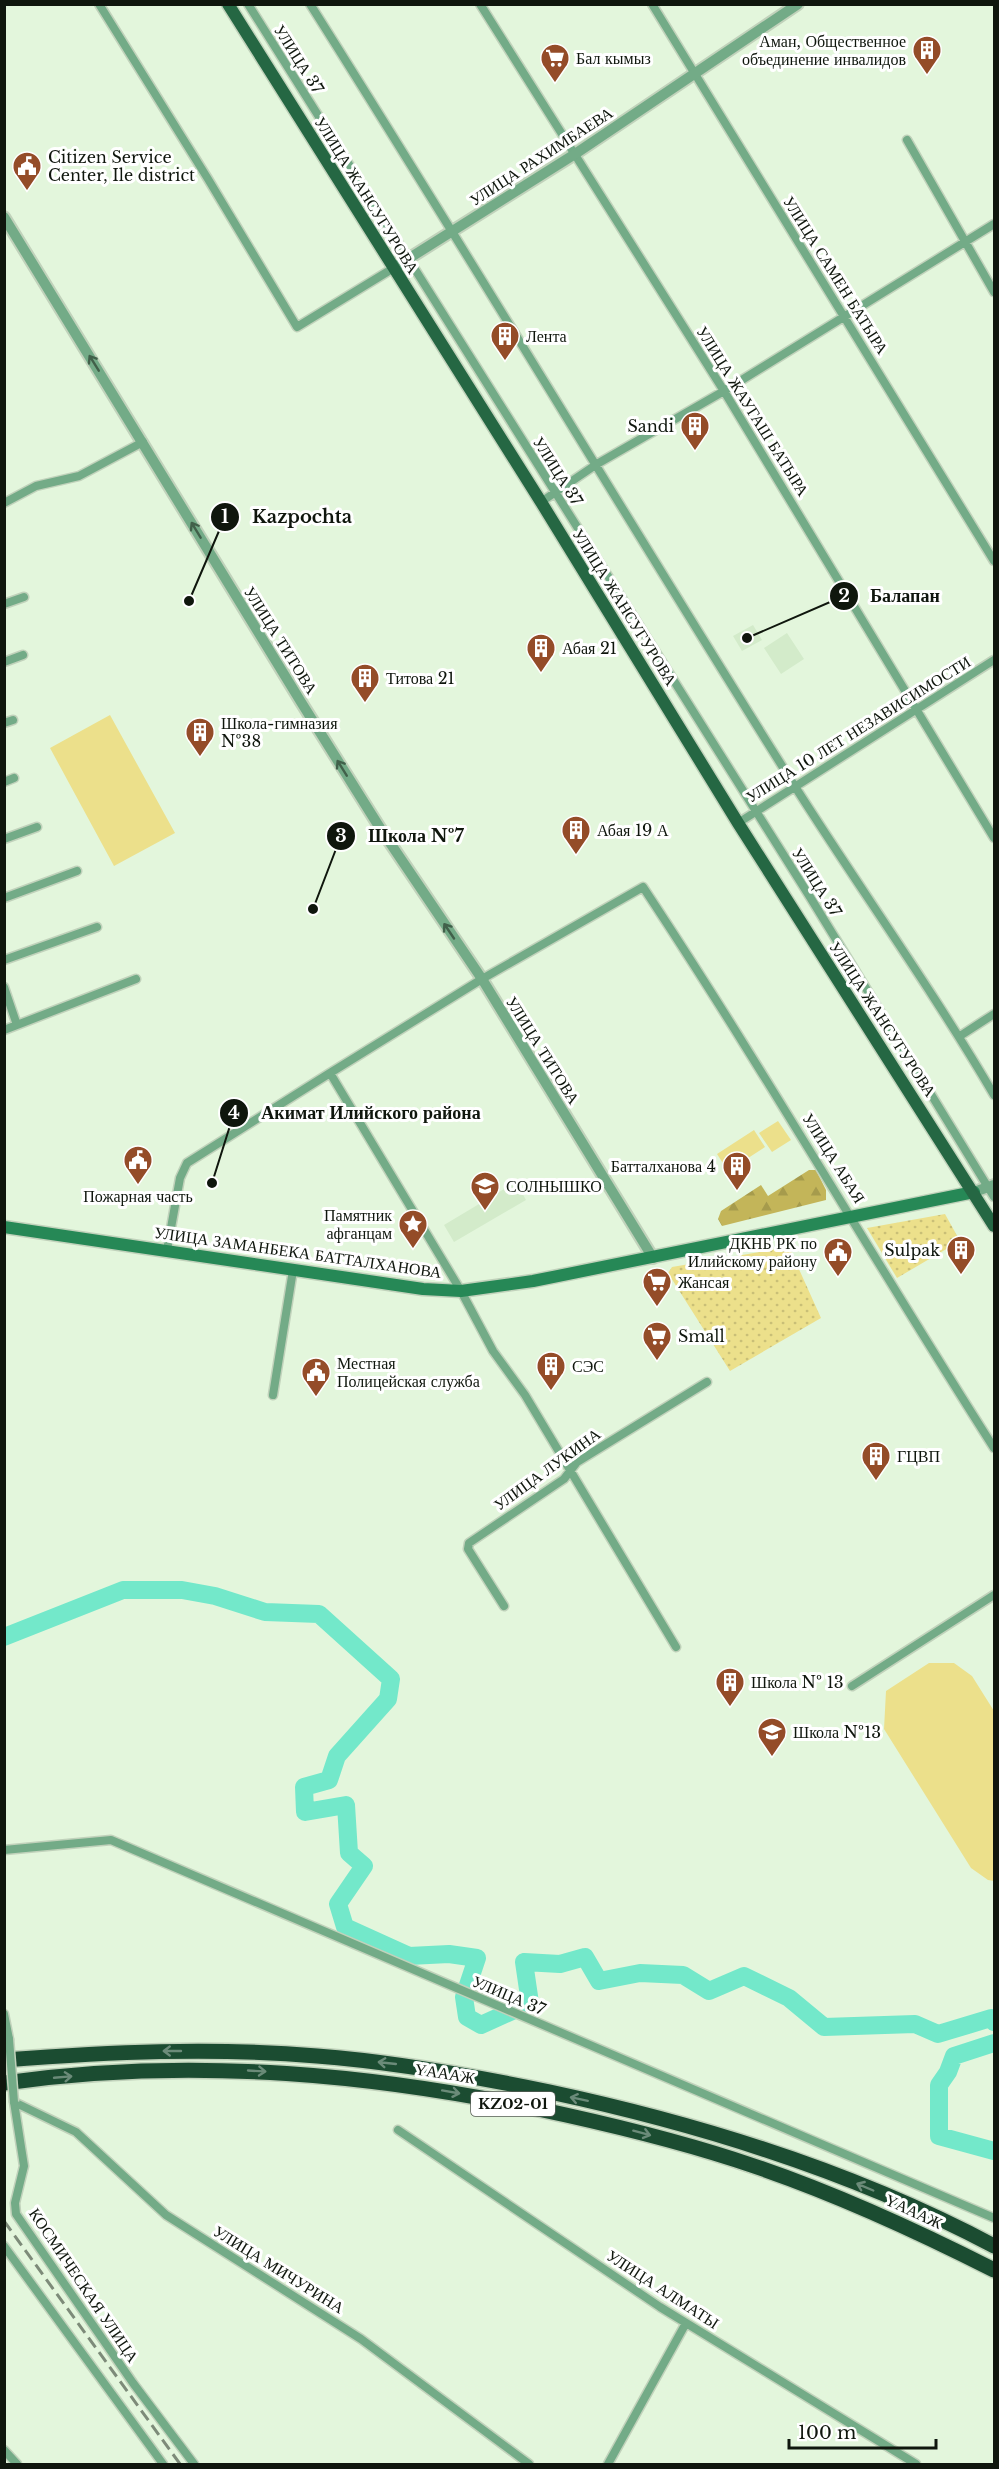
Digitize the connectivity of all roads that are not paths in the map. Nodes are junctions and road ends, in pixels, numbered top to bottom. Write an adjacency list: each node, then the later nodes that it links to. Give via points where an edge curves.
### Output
1 (99, 4): 15 (street, УЛИЦА РАХИМБАЕВА, via 297,327)
2 (228, 4): 15 (main road, УЛИЦА ЖАНСУГУРОВА)
3 (248, 4): 52 (street, УЛИЦА 37, via 810,897)
4 (310, 4): 13 (street)
5 (480, 4): 10 (street, УЛИЦА ЖАУГАШ БАТЫРА)
6 (652, 4): 8 (street, УЛИЦА САМЕН БАТЫРА)
7 (798, 4): 8 (street, УЛИЦА РАХИМБАЕВА)
8 (694, 74): 10 (street, УЛИЦА РАХИМБАЕВА); 17 (street, УЛИЦА САМЕН БАТЫРА)
9 (907, 140): 14 (street)
10 (575, 154): 13 (street, УЛИЦА РАХИМБАЕВА); 18 (street, УЛИЦА ЖАУГАШ БАТЫРА)
11 (4, 217): 19 (street, УЛИЦА ТИТОВА, one-way to 11)
12 (994, 224): 14 (street)
13 (453, 231): 15 (street, УЛИЦА РАХИМБАЕВА); 20 (street)
14 (964, 241): 16 (street); 17 (street)
15 (392, 269): 21 (main road, УЛИЦА ЖАНСУГУРОВА)
16 (994, 292)
17 (845, 317): 18 (street); 23 (street, УЛИЦА САМЕН БАТЫРА)
18 (724, 391): 20 (street); 29 (street, УЛИЦА ЖАУГАШ БАТЫРА)
19 (143, 442): 22 (street, via 79,476 36,486); 42 (street, УЛИЦА ТИТОВА, one-way to 19, via 380,828)
20 (597, 464): 21 (street); 32 (street)
21 (541, 502): 33 (main road, УЛИЦА ЖАНСУГУРОВА)
22 (4, 503)
23 (994, 561)
24 (24, 597): 25 (street)
25 (4, 604)
26 (23, 655): 28 (street)
27 (994, 660): 29 (street, УЛИЦА 10 ЛЕТ НЕЗАВИСИМОСТИ)
28 (4, 662)
29 (918, 710): 32 (street, УЛИЦА 10 ЛЕТ НЕЗАВИСИМОСТИ); 35 (street, УЛИЦА ЖАУГАШ БАТЫРА)
30 (14, 778): 31 (street)
31 (4, 782)
32 (795, 787): 33 (street, УЛИЦА 10 ЛЕТ НЕЗАВИСИМОСТИ); 47 (street)
33 (738, 823): 51 (main road, УЛИЦА ЖАНСУГУРОВА)
34 (37, 827): 36 (street)
35 (994, 838)
36 (4, 839)
37 (77, 871): 38 (street)
38 (4, 898)
39 (97, 927): 40 (street)
40 (4, 960)
41 (136, 979): 45 (street)
42 (482, 979): 48 (street); 53 (street, УЛИЦА АБАЯ, via 643,887); 57 (street, УЛИЦА ТИТОВА)
43 (4, 987): 45 (street)
44 (994, 1014): 47 (street)
45 (17, 1025): 46 (street)
46 (4, 1030)
47 (960, 1036): 49 (street)
48 (330, 1073): 56 (street, via 187,1163 180,1178); 59 (street)
49 (994, 1095)
50 (994, 1185): 51 (street)
51 (974, 1192): 53 (main road, УЛИЦА ЗАМАНБЕКА БАТТАЛХАНОВА); 54 (main road, УЛИЦА ЖАНСУГУРОВА)
52 (994, 1197)
53 (853, 1217): 57 (main road, УЛИЦА ЗАМАНБЕКА БАТТАЛХАНОВА); 62 (street, УЛИЦА АБАЯ, via 912,1320)
54 (994, 1226)
55 (4, 1227): 56 (main road, УЛИЦА ЗАМАНБЕКА БАТТАЛХАНОВА)
56 (167, 1250): 58 (main road, УЛИЦА ЗАМАНБЕКА БАТТАЛХАНОВА)
57 (653, 1258): 59 (main road, УЛИЦА ЗАМАНБЕКА БАТТАЛХАНОВА)
58 (293, 1270): 59 (main road, УЛИЦА ЗАМАНБЕКА БАТТАЛХАНОВА); 61 (street)
59 (461, 1291): 63 (street, via 493,1351 525,1395)
60 (707, 1382): 63 (street, УЛИЦА ЛУКИНА, via 577,1462)
61 (273, 1395)
62 (994, 1448)
63 (570, 1471): 65 (street, УЛИЦА ЛУКИНА, via 564,1479 469,1543 468,1549); 66 (street)
64 (994, 1595): 67 (street)
65 (504, 1606)
66 (676, 1647)
67 (852, 1686)
68 (4, 1850): 74 (street, УЛИЦА 37, via 111,1840)
69 (4, 2014): 72 (street, КОСМИЧЕСКАЯ УЛИЦА, bridge)
70 (4, 2060): 76 (highway, ҮАААЖ / KZ02-01, one-way to 70, via 849,2180 736,2139 641,2112 472,2077 395,2064 235,2052 109,2052)
71 (4, 2083): 77 (highway, ҮАААЖ / KZ02-01, one-way to 77, via 144,2071 250,2070 359,2079 482,2097 621,2128 757,2167 873,2212)
72 (14, 2102): 82 (street, КОСМИЧЕСКАЯ УЛИЦА, via 24,2166 16,2214 133,2384); 83 (street, УЛИЦА МИЧУРИНА, via 76,2132 166,2215 361,2339)
73 (398, 2130): 78 (street, УЛИЦА АЛМАТЫ)
74 (994, 2218)
75 (4, 2246): 81 (street)
76 (994, 2246)
77 (994, 2270)
78 (686, 2323): 84 (street); 85 (street, УЛИЦА АЛМАТЫ)
79 (4, 2450): 80 (street)
80 (17, 2464)
81 (163, 2464)
82 (194, 2464)
83 (529, 2464)
84 (608, 2464)
85 (916, 2464)

